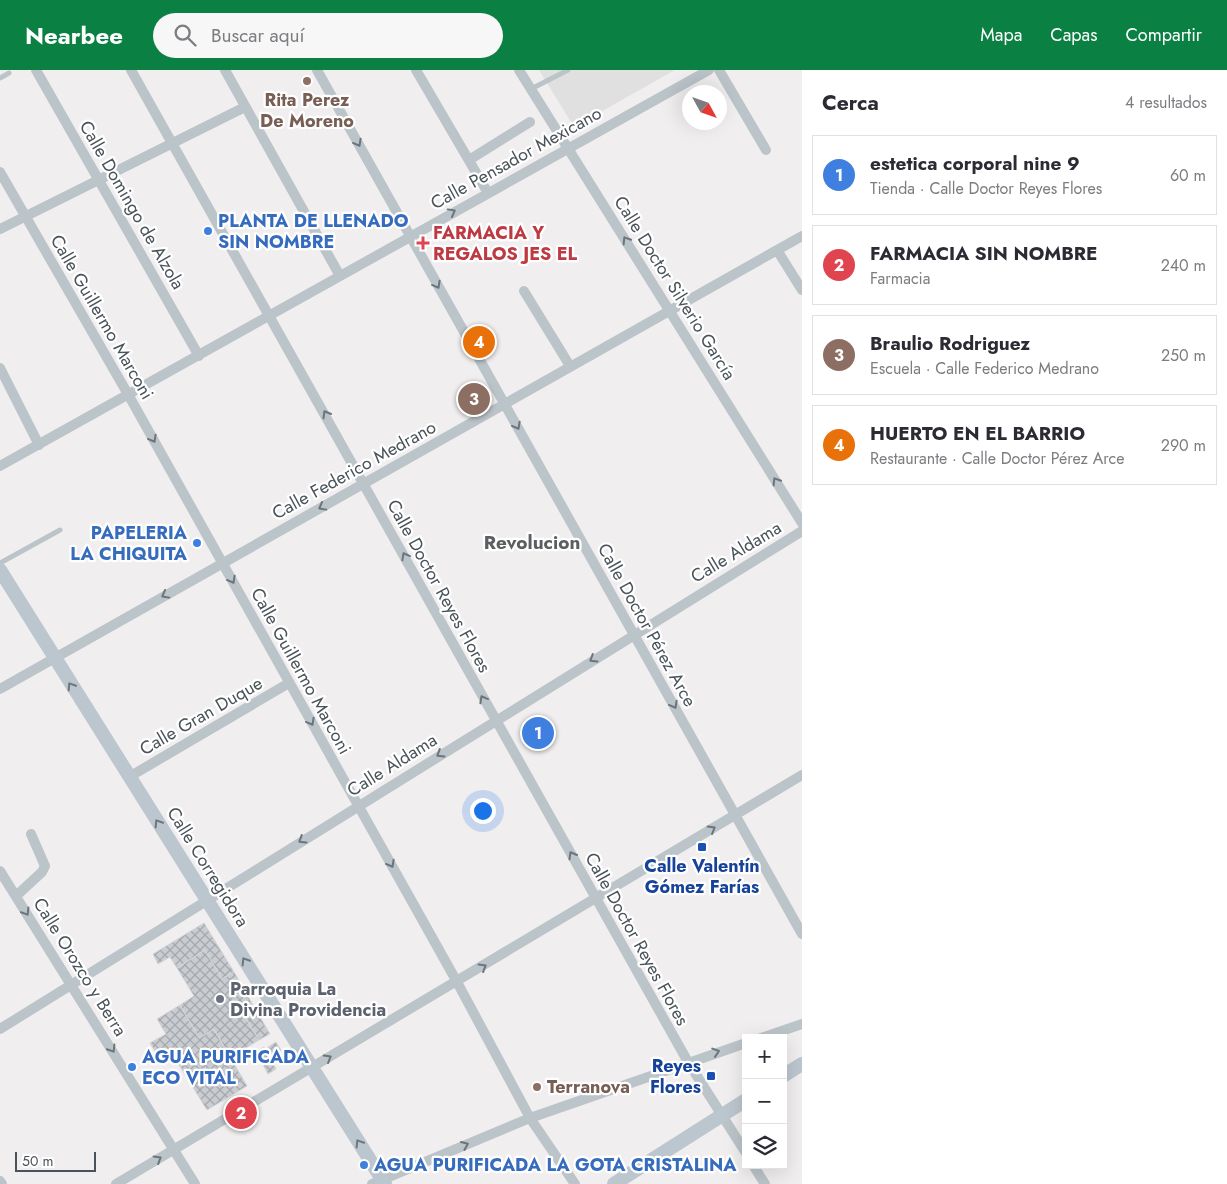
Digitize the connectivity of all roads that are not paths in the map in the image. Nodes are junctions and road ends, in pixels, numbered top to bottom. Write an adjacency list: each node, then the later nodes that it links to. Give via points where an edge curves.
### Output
1 (36, 70): 20 (street, Calle Domingo de Alzola)
2 (131, 70): 15 (street, Calle Doctor Reyes Flores)
3 (225, 70): 13 (street)
4 (316, 70): 24 (street, Calle Doctor Pérez Arce, one-way to 24)
5 (416, 70): 18 (street)
6 (519, 70): 12 (street, Calle Doctor Silverio García)
7 (568, 70): 12 (lane)
8 (709, 70): 16 (street, Calle Pensador Mexicano)
9 (719, 70): 17 (street)
10 (9, 73): 11 (lane)
11 (0, 78)
12 (531, 89): 16 (street, Calle Doctor Silverio García)
13 (245, 107): 15 (street); 27 (street)
14 (530, 122): 18 (street)
15 (171, 142): 20 (street); 31 (street, Calle Doctor Reyes Flores)
16 (568, 148): 21 (street, Calle Pensador Mexicano); 30 (street, Calle Doctor Silverio García, one-way to 16)
17 (766, 150)
18 (469, 160): 21 (street)
19 (0, 172): 22 (street, Calle Guillermo Marconi)
20 (98, 179): 22 (street); 32 (street, Calle Domingo de Alzola)
21 (488, 192): 24 (street, Calle Pensador Mexicano, one-way to 21)
22 (25, 216): 23 (street); 35 (street, Calle Guillermo Marconi)
23 (0, 228)
24 (410, 236): 27 (street, Calle Pensador Mexicano); 36 (street, Calle Doctor Pérez Arce, one-way to 36)
25 (802, 236): 26 (street, Calle Federico Medrano)
26 (777, 250): 28 (street); 30 (street, Calle Federico Medrano)
27 (340, 276): 31 (street, Calle Pensador Mexicano)
28 (802, 290)
29 (524, 291): 33 (street)
30 (670, 310): 33 (street, Calle Federico Medrano); 40 (street, Calle Doctor Silverio García, one-way to 30)
31 (270, 316): 32 (street, Calle Pensador Mexicano); 39 (street, Calle Doctor Reyes Flores, one-way to 31)
32 (199, 356): 35 (street, Calle Pensador Mexicano)
33 (570, 366): 36 (street, Calle Federico Medrano)
34 (0, 368): 37 (street)
35 (129, 396): 37 (street, Calle Pensador Mexicano); 44 (street, Calle Guillermo Marconi, one-way to 44)
36 (504, 404): 39 (street, Calle Federico Medrano); 46 (street, Calle Doctor Pérez Arce, one-way to 46)
37 (39, 445): 38 (street, Calle Pensador Mexicano)
38 (0, 466)
39 (364, 483): 44 (street, Calle Federico Medrano, one-way to 44); 50 (street, Calle Doctor Reyes Flores, one-way to 39)
40 (802, 523)
41 (60, 530): 43 (lane)
42 (802, 531): 46 (street, Calle Aldama)
43 (0, 563)
44 (222, 563): 47 (street, Calle Federico Medrano, one-way to 47); 48 (street, Calle Guillermo Marconi, one-way to 48)
45 (0, 570): 47 (street, Calle Corregidora)
46 (634, 633): 50 (street, Calle Aldama, one-way to 50); 54 (street, Calle Doctor Pérez Arce, one-way to 54)
47 (54, 658): 49 (street, Calle Federico Medrano); 52 (street, Calle Corregidora, one-way to 47)
48 (289, 683): 52 (street, Calle Gran Duque); 53 (street, Calle Guillermo Marconi, one-way to 53)
49 (0, 689)
50 (494, 720): 53 (street, Calle Aldama, one-way to 53); 58 (street, Calle Doctor Reyes Flores, one-way to 50)
51 (802, 776): 54 (street)
52 (128, 777): 59 (street, Calle Corregidora, one-way to 52)
53 (358, 805): 59 (street, Calle Aldama, one-way to 59); 62 (street, Calle Guillermo Marconi, one-way to 62)
54 (735, 816): 58 (street, one-way to 54); 60 (street, Calle Doctor Pérez Arce)
55 (31, 834): 57 (street, via 45,866)
56 (0, 870): 57 (street, Calle Orozco y Berra)
57 (16, 896): 63 (street, Calle Orozco y Berra, one-way to 63)
58 (596, 898): 62 (street, one-way to 58); 68 (street, Calle Doctor Reyes Flores)
59 (207, 901): 63 (street, Calle Aldama); 70 (street, Calle Corregidora, one-way to 59)
60 (798, 919): 61 (street, Calle Doctor Pérez Arce)
61 (802, 934)
62 (457, 982): 70 (street, one-way to 62); 74 (street, Calle Guillermo Marconi)
63 (72, 984): 65 (street, Calle Aldama); 76 (street, Calle Orozco y Berra, one-way to 76)
64 (802, 1024): 66 (street)
65 (0, 1029)
66 (773, 1034)
67 (742, 1044): 68 (street, one-way to 67)
68 (688, 1062): 73 (street, Calle Doctor Reyes Flores); 74 (street)
69 (802, 1064): 71 (street)
70 (312, 1067): 76 (street); 78 (street, Calle Corregidora, one-way to 70)
71 (787, 1073)
72 (742, 1102): 73 (street)
73 (722, 1115): 75 (street, Calle Doctor Reyes Flores); 82 (street)
74 (530, 1118): 78 (street, one-way to 74); 81 (street, Calle Guillermo Marconi)
75 (742, 1147)
76 (174, 1150): 79 (street, one-way to 76); 80 (street, Calle Orozco y Berra)
77 (756, 1169): 83 (street)
78 (380, 1182)
79 (116, 1184)
80 (195, 1184)
81 (575, 1184)
82 (614, 1184)
83 (765, 1184)

